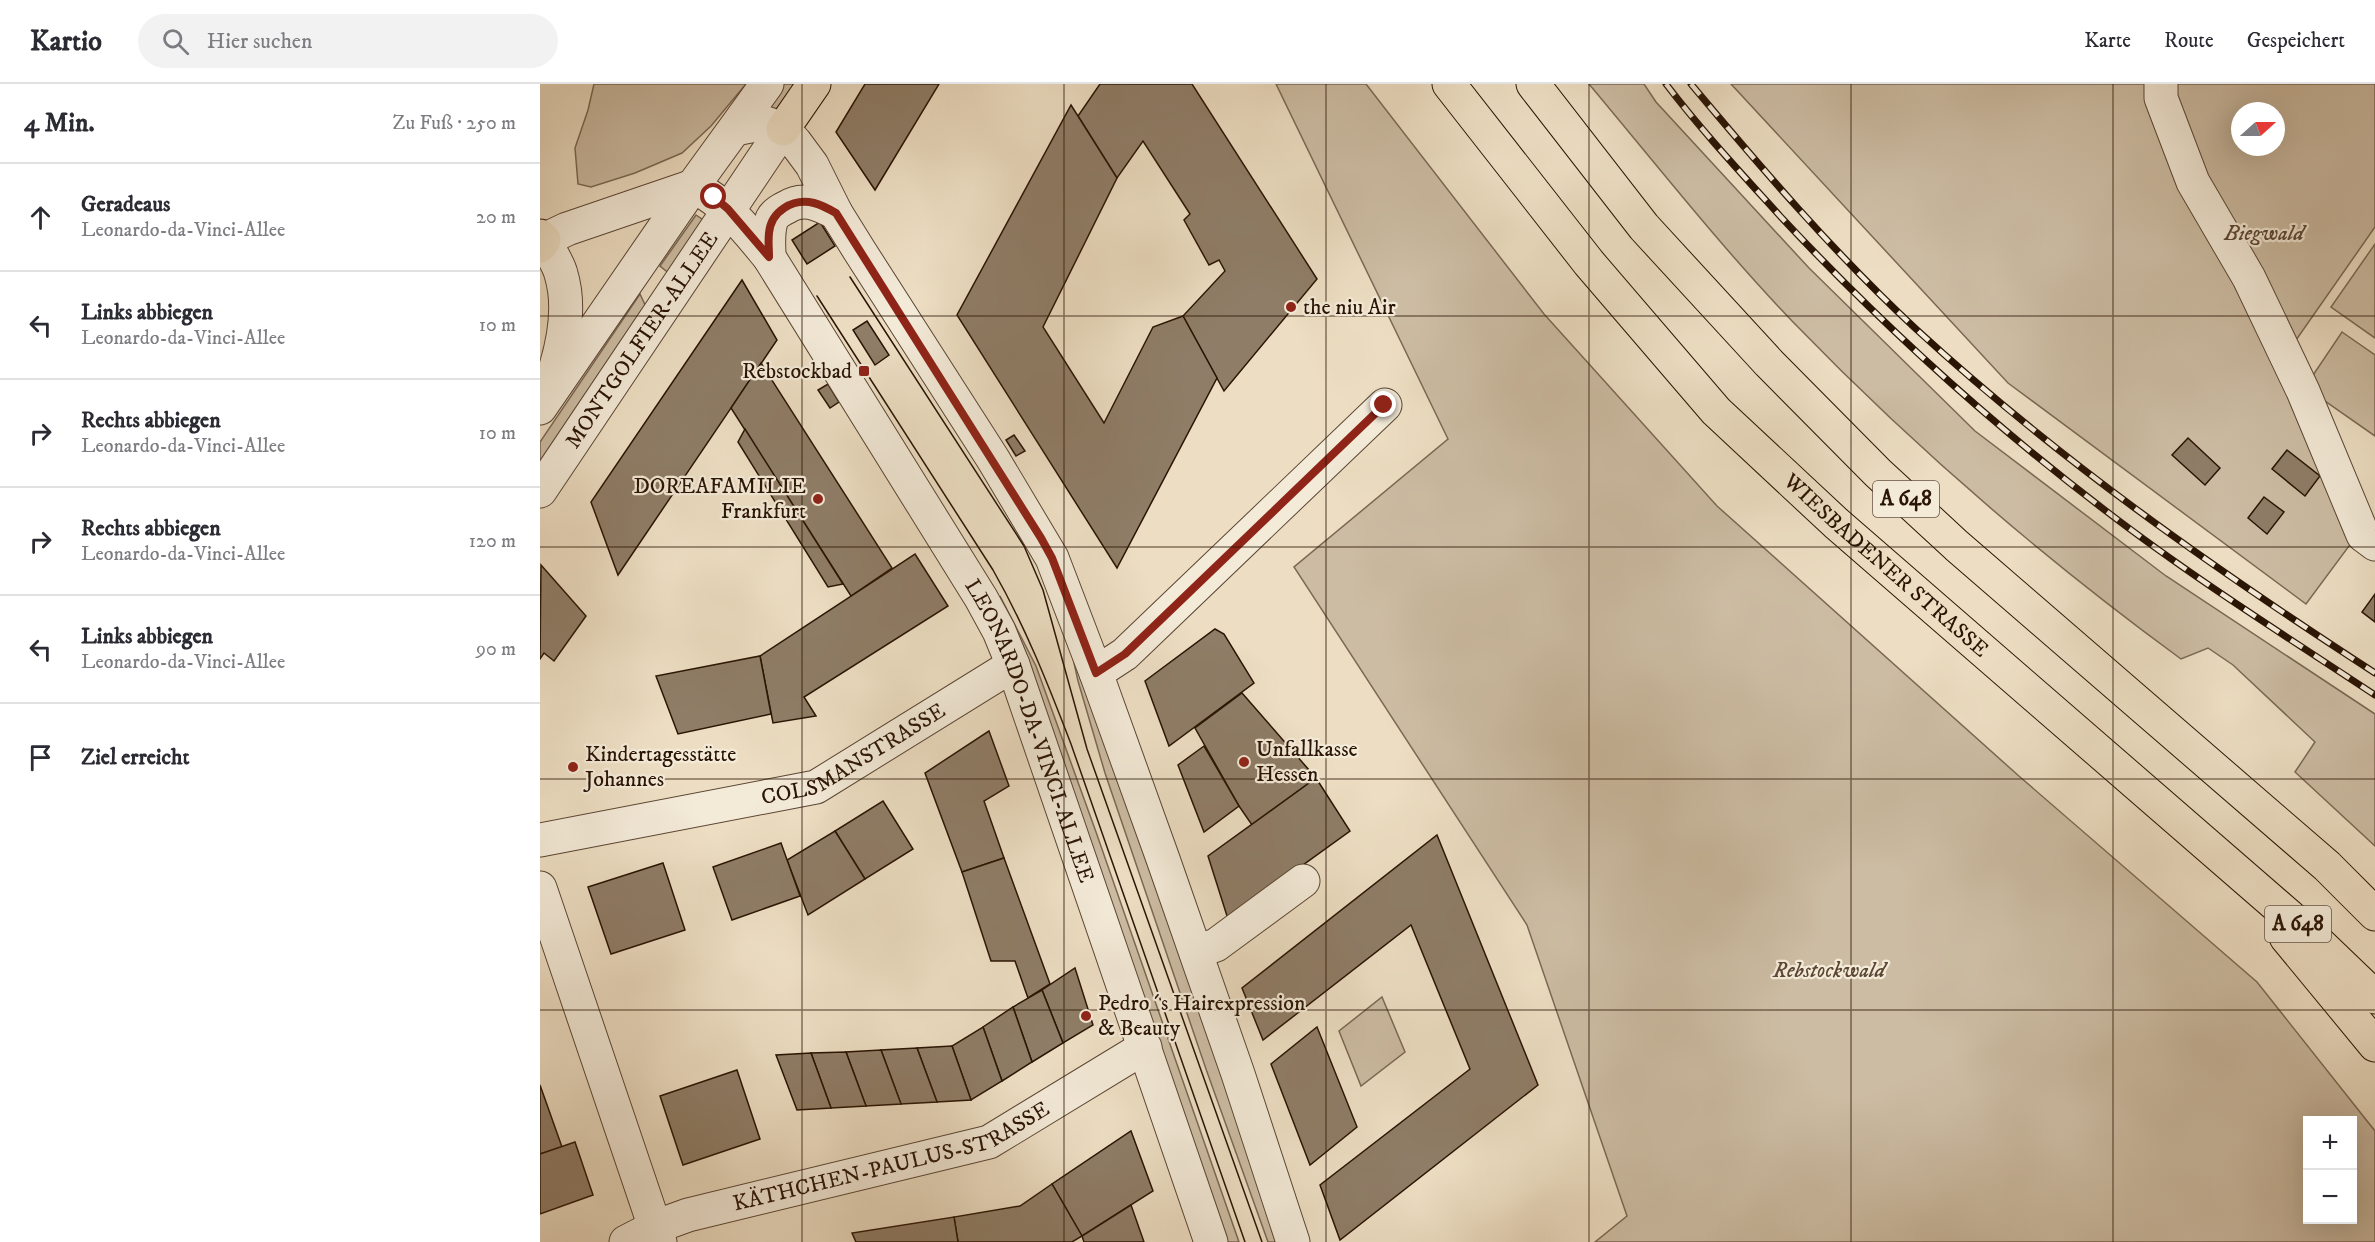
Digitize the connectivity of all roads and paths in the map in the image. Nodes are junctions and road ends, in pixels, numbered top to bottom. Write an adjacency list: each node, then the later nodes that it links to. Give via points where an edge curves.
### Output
1 (767, 84): 6 (street)
2 (814, 84): 7 (highway)
3 (1449, 84): 20 (highway, WIESBADENER STRASSE / A 648, via 1589,264 1716,411 1836,523)
4 (1533, 84): 21 (highway, A 648, via 1644,227 1769,363 1878,473)
5 (2161, 84): 16 (street, via 2161,98 2193,182 2249,278 2304,391 2363,535)
6 (735, 129): 7 (street, via 766,123); 8 (street)
7 (783, 129): 9 (street, MONTGOLFIER-ALLEE); 10 (street, via 812,165)
8 (693, 186): 9 (street, LEONARDO-DA-VINCI-ALLEE); 11 (street); 13 (street)
9 (728, 209): 12 (street, LEONARDO-DA-VINCI-ALLEE); 15 (street, MONTGOLFIER-ALLEE)
10 (836, 213): 12 (street, via 808,202 794,202 777,212 769,232); 18 (street, via 1041,538)
11 (541, 241): 13 (street, via 561,273 566,311 562,350)
12 (769, 257): 17 (street, LEONARDO-DA-VINCI-ALLEE, via 981,598)
13 (543, 404)
14 (1384, 405): 18 (street, via 1125,654)
15 (540, 491)
16 (2375, 544)
17 (1012, 665): 19 (street, COLSMANSTRASSE, via 816,787); 29 (street, LEONARDO-DA-VINCI-ALLEE)
18 (1096, 673): 26 (street)
19 (540, 840)
20 (2218, 855): 27 (highway, WIESBADENER STRASSE / A 648); 28 (highway)
21 (2327, 866): 24 (highway); 25 (highway, A 648)
22 (1303, 881): 26 (street, via 1216,945)
23 (540, 888): 30 (street)
24 (2375, 896)
25 (2375, 914)
26 (1196, 952): 33 (street)
27 (2375, 997)
28 (2375, 1045)
29 (1145, 1047): 30 (street, KÄTHCHEN-PAULUS-STRASSE, via 989,1142 688,1215); 32 (street, LEONARDO-DA-VINCI-ALLEE)
30 (658, 1235): 31 (street, KÄTHCHEN-PAULUS-STRASSE)
31 (626, 1242)
32 (1211, 1242)
33 (1293, 1242)

